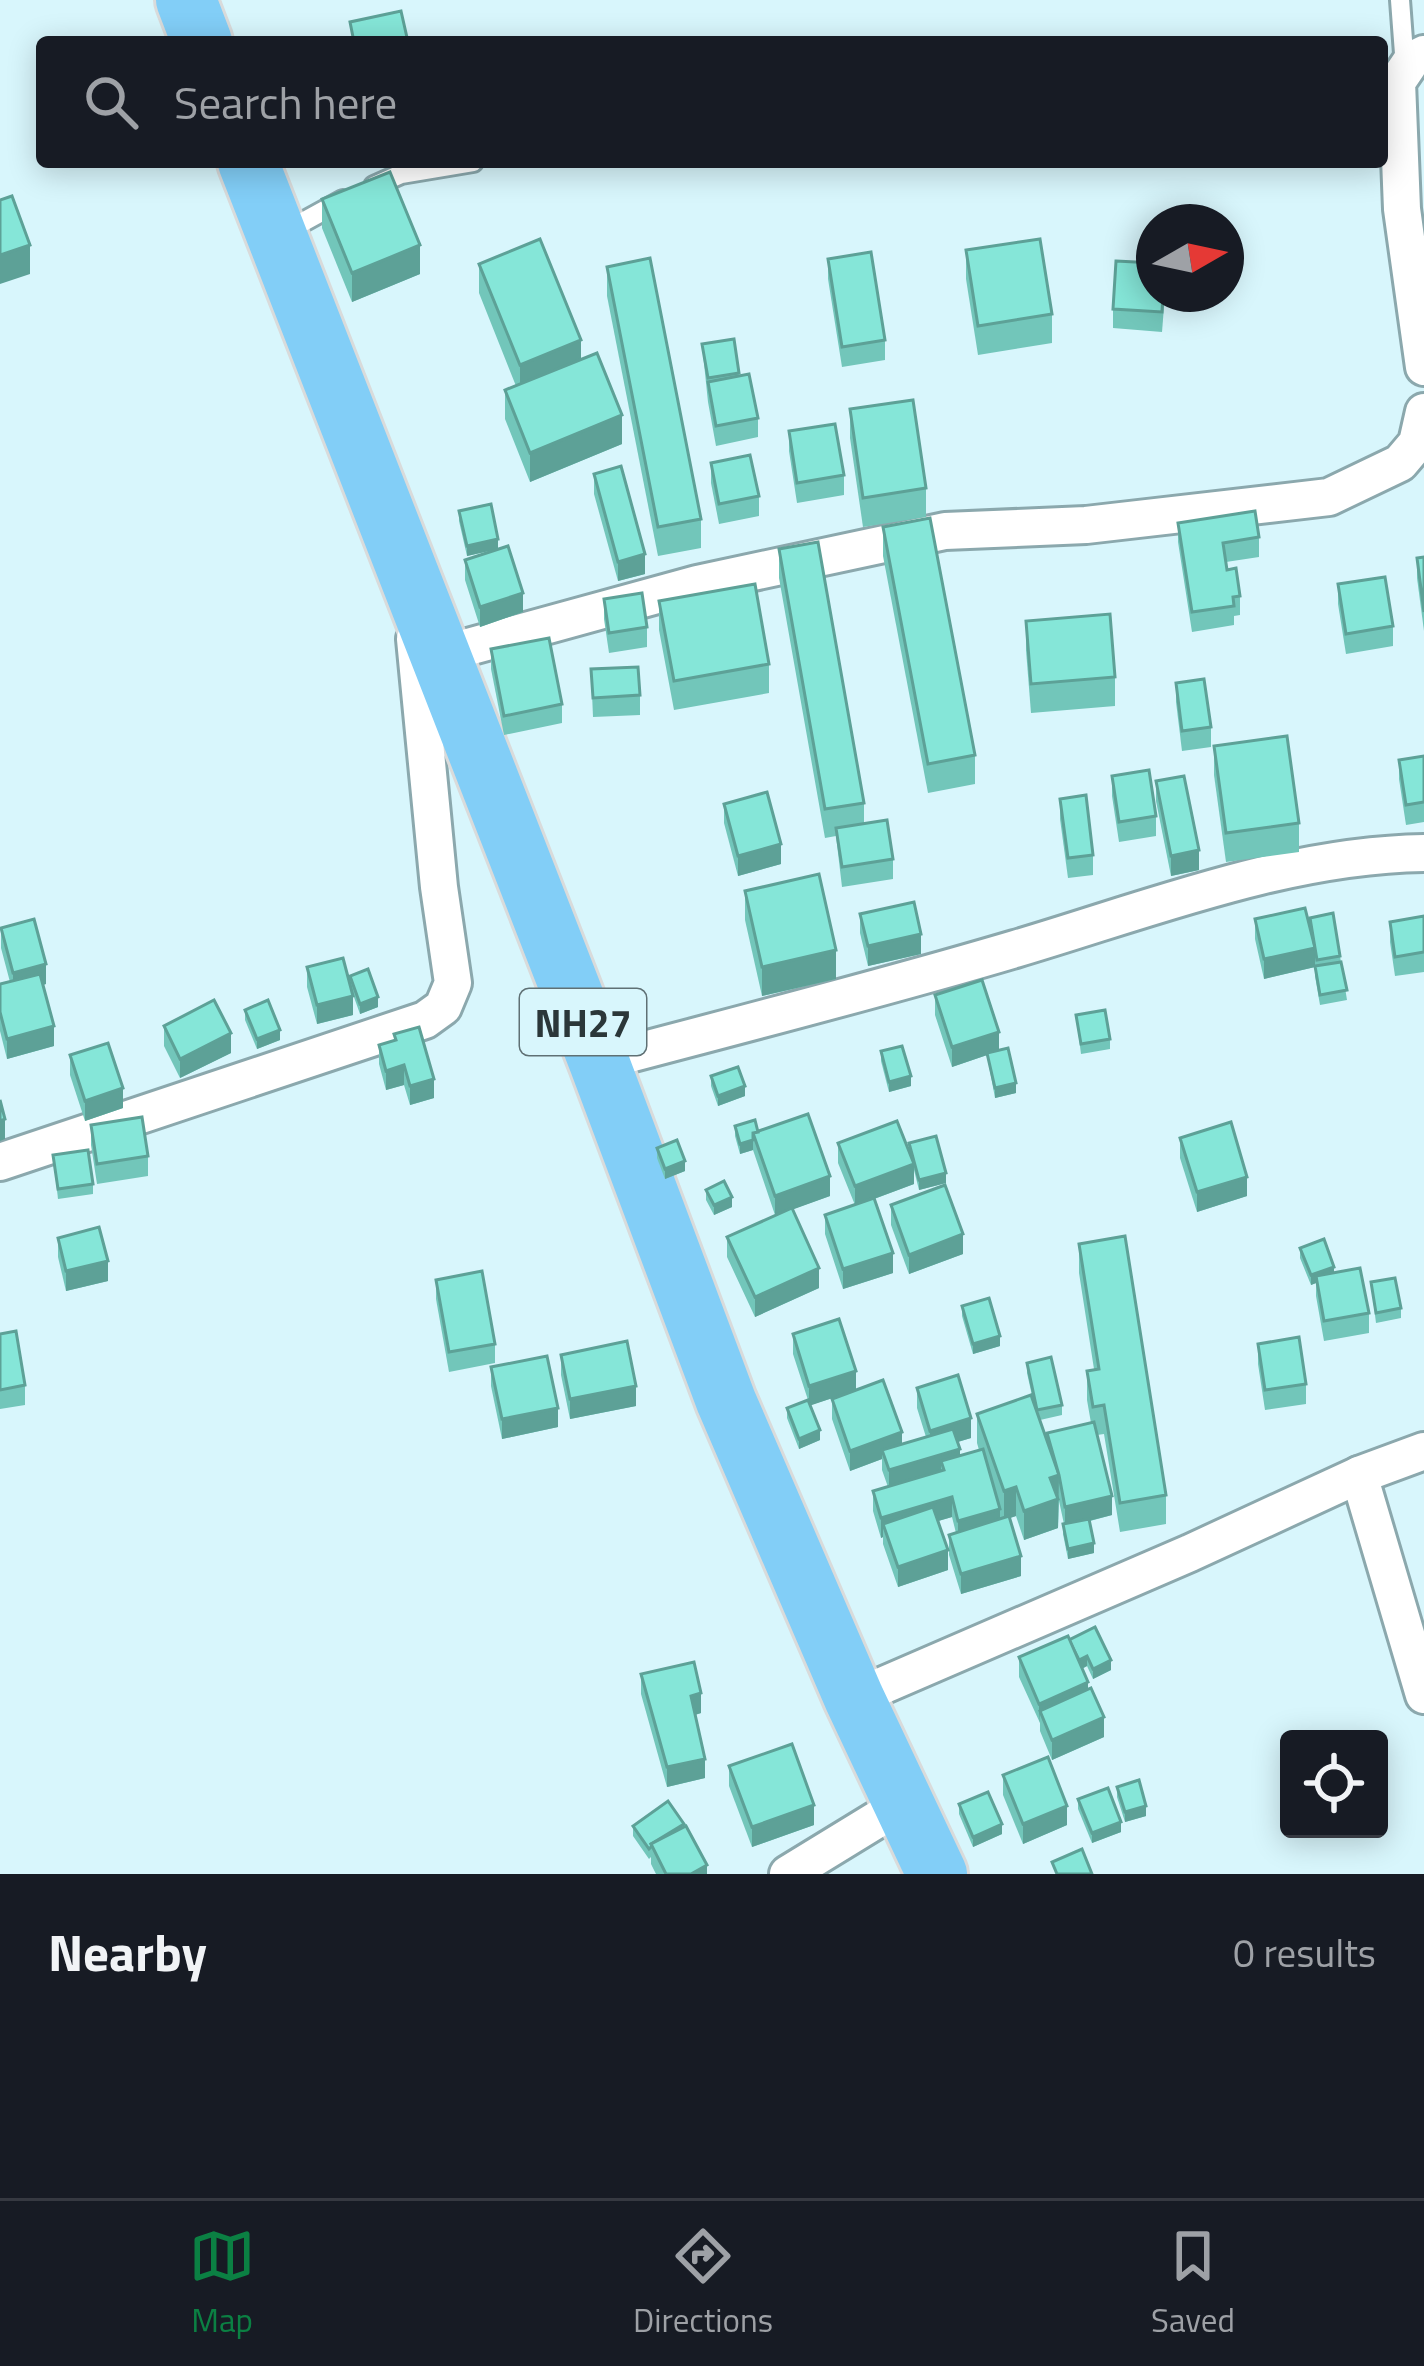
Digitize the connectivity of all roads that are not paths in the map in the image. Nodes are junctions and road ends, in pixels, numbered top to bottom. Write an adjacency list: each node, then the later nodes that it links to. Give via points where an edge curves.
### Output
1 (186, 0): 3 (highway)
2 (1400, 0): 4 (lane)
3 (200, 36)
4 (1414, 62): 8 (street, via 1397,82 1402,208)
5 (250, 168): 7 (highway, NH27)
6 (439, 168): 7 (lane, via 400,175)
7 (277, 236): 10 (highway, NH27)
8 (1424, 368)
9 (1424, 412): 11 (street, via 1417,443 1400,463 1329,497 1086,525 946,531 697,584)
10 (410, 581): 11 (highway, NH27); 14 (street, via 453,983 443,1007 336,1052)
11 (439, 655): 13 (highway, NH27)
12 (1424, 853): 13 (street, via 1312,866 1216,889)
13 (599, 1062): 18 (highway, NH27, via 726,1401)
14 (0, 1162)
15 (1424, 1451): 16 (street)
16 (1359, 1475): 17 (street); 18 (street)
17 (1424, 1695)
18 (854, 1698): 19 (highway, NH27)
19 (904, 1804): 20 (street); 21 (highway, NH27)
20 (788, 1874)
21 (937, 1874)

